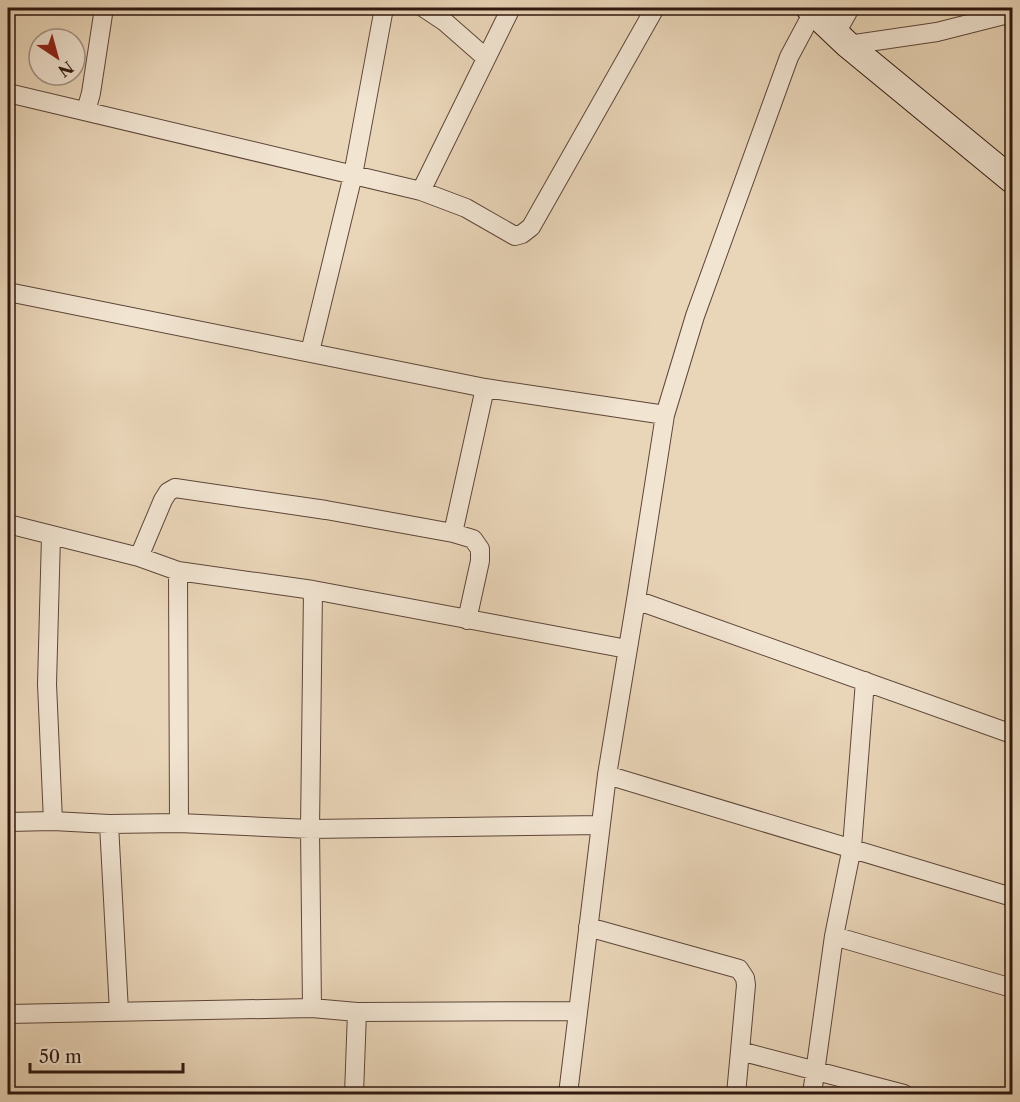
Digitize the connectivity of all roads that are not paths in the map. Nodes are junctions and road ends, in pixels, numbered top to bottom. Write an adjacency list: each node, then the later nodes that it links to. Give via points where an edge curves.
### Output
1 (104, 8): 12 (street)
2 (384, 8): 13 (street)
3 (424, 8): 10 (street)
4 (511, 8): 10 (street)
5 (850, 8): 9 (street)
6 (646, 10): 15 (street, via 531,226 522,234 515,236 466,208)
7 (811, 10): 9 (street); 19 (street, via 789,57 695,315)
8 (1012, 13): 9 (street, via 937,32)
9 (842, 39): 14 (street)
10 (486, 58): 15 (street)
11 (8, 93): 12 (street)
12 (86, 111): 13 (street)
13 (353, 175): 15 (street); 17 (street)
14 (1012, 180)
15 (421, 191)
16 (8, 292): 17 (street)
17 (310, 352): 18 (street)
18 (485, 388): 19 (street); 21 (street)
19 (665, 415): 26 (street)
20 (8, 524): 22 (street)
21 (453, 533): 23 (street, via 175,488 162,500); 27 (street, via 473,539 480,549)
22 (51, 536): 23 (street); 32 (street, via 47,684)
23 (139, 557): 24 (street)
24 (178, 571): 25 (street); 35 (street)
25 (313, 590): 27 (street); 37 (street)
26 (636, 600): 28 (street); 29 (street)
27 (467, 620): 28 (street)
28 (627, 649): 31 (street)
29 (865, 681): 30 (street); 38 (street)
30 (1012, 734)
31 (607, 775): 36 (street); 38 (street)
32 (53, 821): 33 (street); 34 (street)
33 (8, 822)
34 (109, 824): 35 (street); 45 (street)
35 (179, 824): 37 (street)
36 (601, 825): 37 (street); 40 (street)
37 (310, 829): 43 (street)
38 (852, 847): 39 (street); 41 (street)
39 (1012, 897)
40 (588, 927): 44 (street); 48 (street, via 739,969 746,985)
41 (834, 936): 42 (street); 49 (street)
42 (1012, 988)
43 (312, 1008): 45 (street); 46 (street)
44 (577, 1011): 46 (street); 51 (street)
45 (118, 1012): 47 (street)
46 (357, 1012): 50 (street)
47 (8, 1014)
48 (740, 1051): 49 (street); 52 (street)
49 (815, 1072): 53 (street); 54 (street)
50 (354, 1095)
51 (568, 1095)
52 (736, 1095)
53 (812, 1095)
54 (904, 1095)

